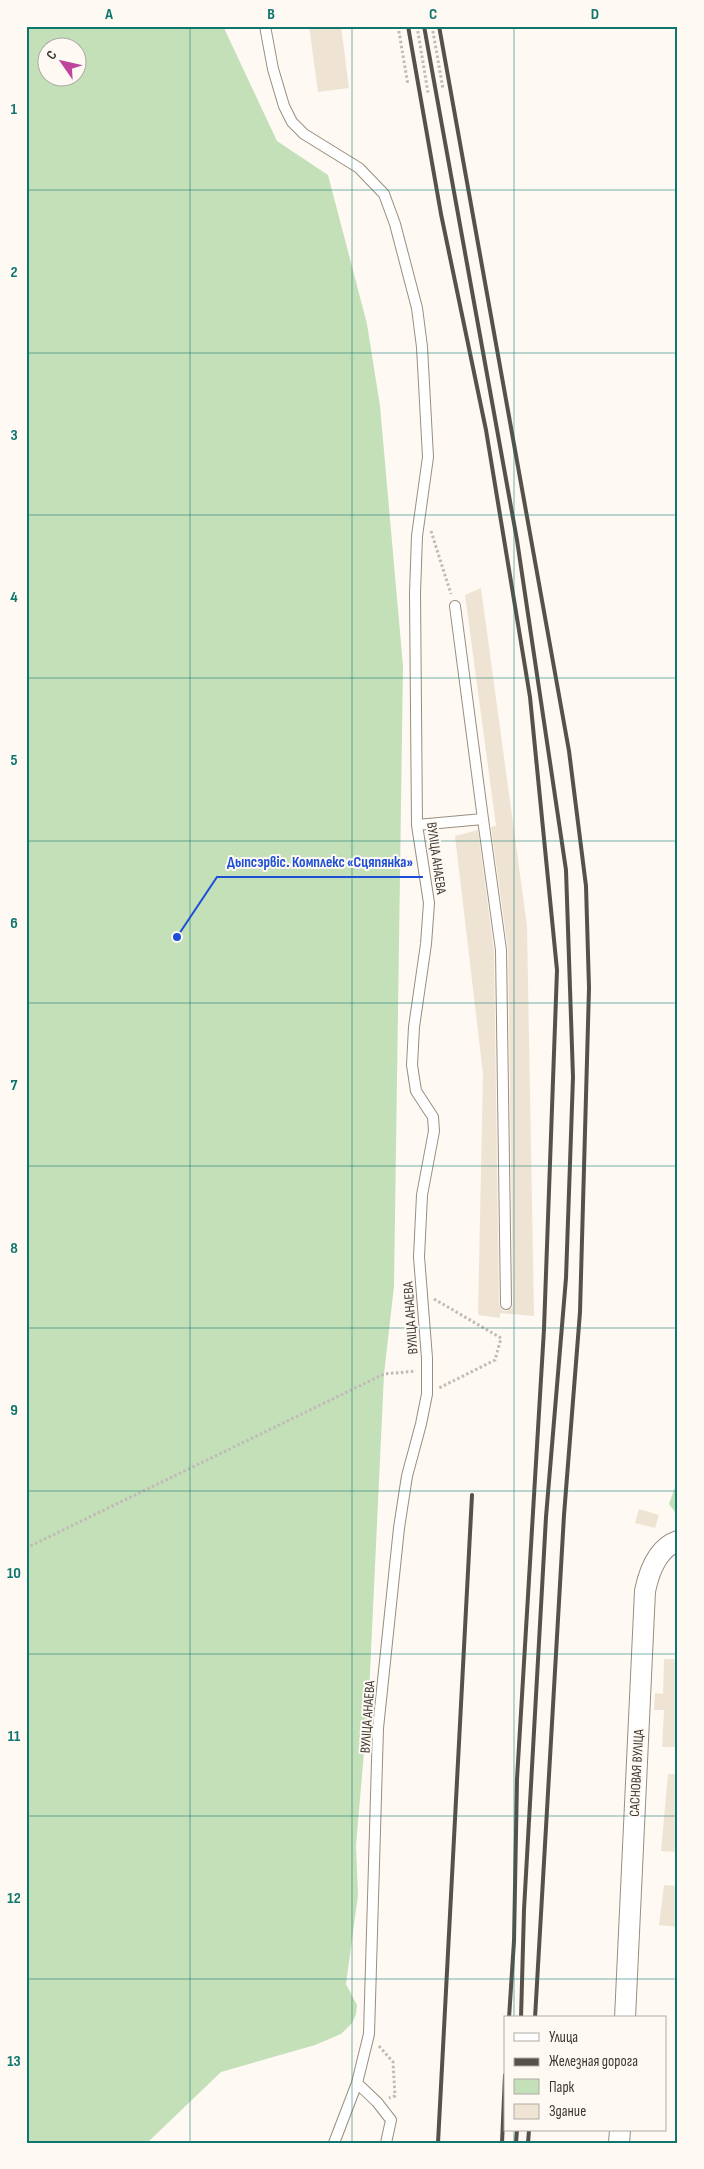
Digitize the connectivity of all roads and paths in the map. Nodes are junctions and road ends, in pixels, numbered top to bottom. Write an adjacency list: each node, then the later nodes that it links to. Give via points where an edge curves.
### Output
1 (265, 26): 11 (lane, ВУЛІЦА АНАЕВА, via 273,69 292,122 304,134 359,168 384,194 411,279 422,347 428,457 417,536 415,592)
2 (398, 26): 5 (path)
3 (417, 26): 7 (path)
4 (432, 26): 6 (path)
5 (408, 85)
6 (443, 89)
7 (428, 93)
8 (431, 530): 9 (path)
9 (454, 606): 10 (lane)
10 (483, 819): 11 (lane); 13 (lane, via 500,950)
11 (418, 825): 12 (lane, ВУЛІЦА АНАЕВА, via 429,903 412,1065 416,1091 433,1117 434,1131 422,1194 419,1257)
12 (422, 1292): 14 (lane, ВУЛІЦА АНАЕВА); 15 (path, via 501,1338 495,1360)
13 (506, 1304)
14 (427, 1370): 15 (lane, ВУЛІЦА АНАЕВА); 17 (path, via 384,1374)
15 (427, 1394): 19 (lane, ВУЛІЦА АНАЕВА, via 407,1476 399,1528 378,1728)
16 (678, 1541): 18 (street, САСНОВАЯ ВУЛІЦА, via 661,1554 650,1569 645,1591)
17 (26, 1548)
18 (625, 2016)
19 (370, 2034): 20 (lane, ВУЛІЦА АНАЕВА); 21 (path, via 393,2062 395,2096)
20 (357, 2083): 21 (lane); 22 (lane, ВУЛІЦА АНАЕВА)
21 (377, 2102): 23 (lane, via 390,2120)
22 (334, 2143)
23 (386, 2143)

